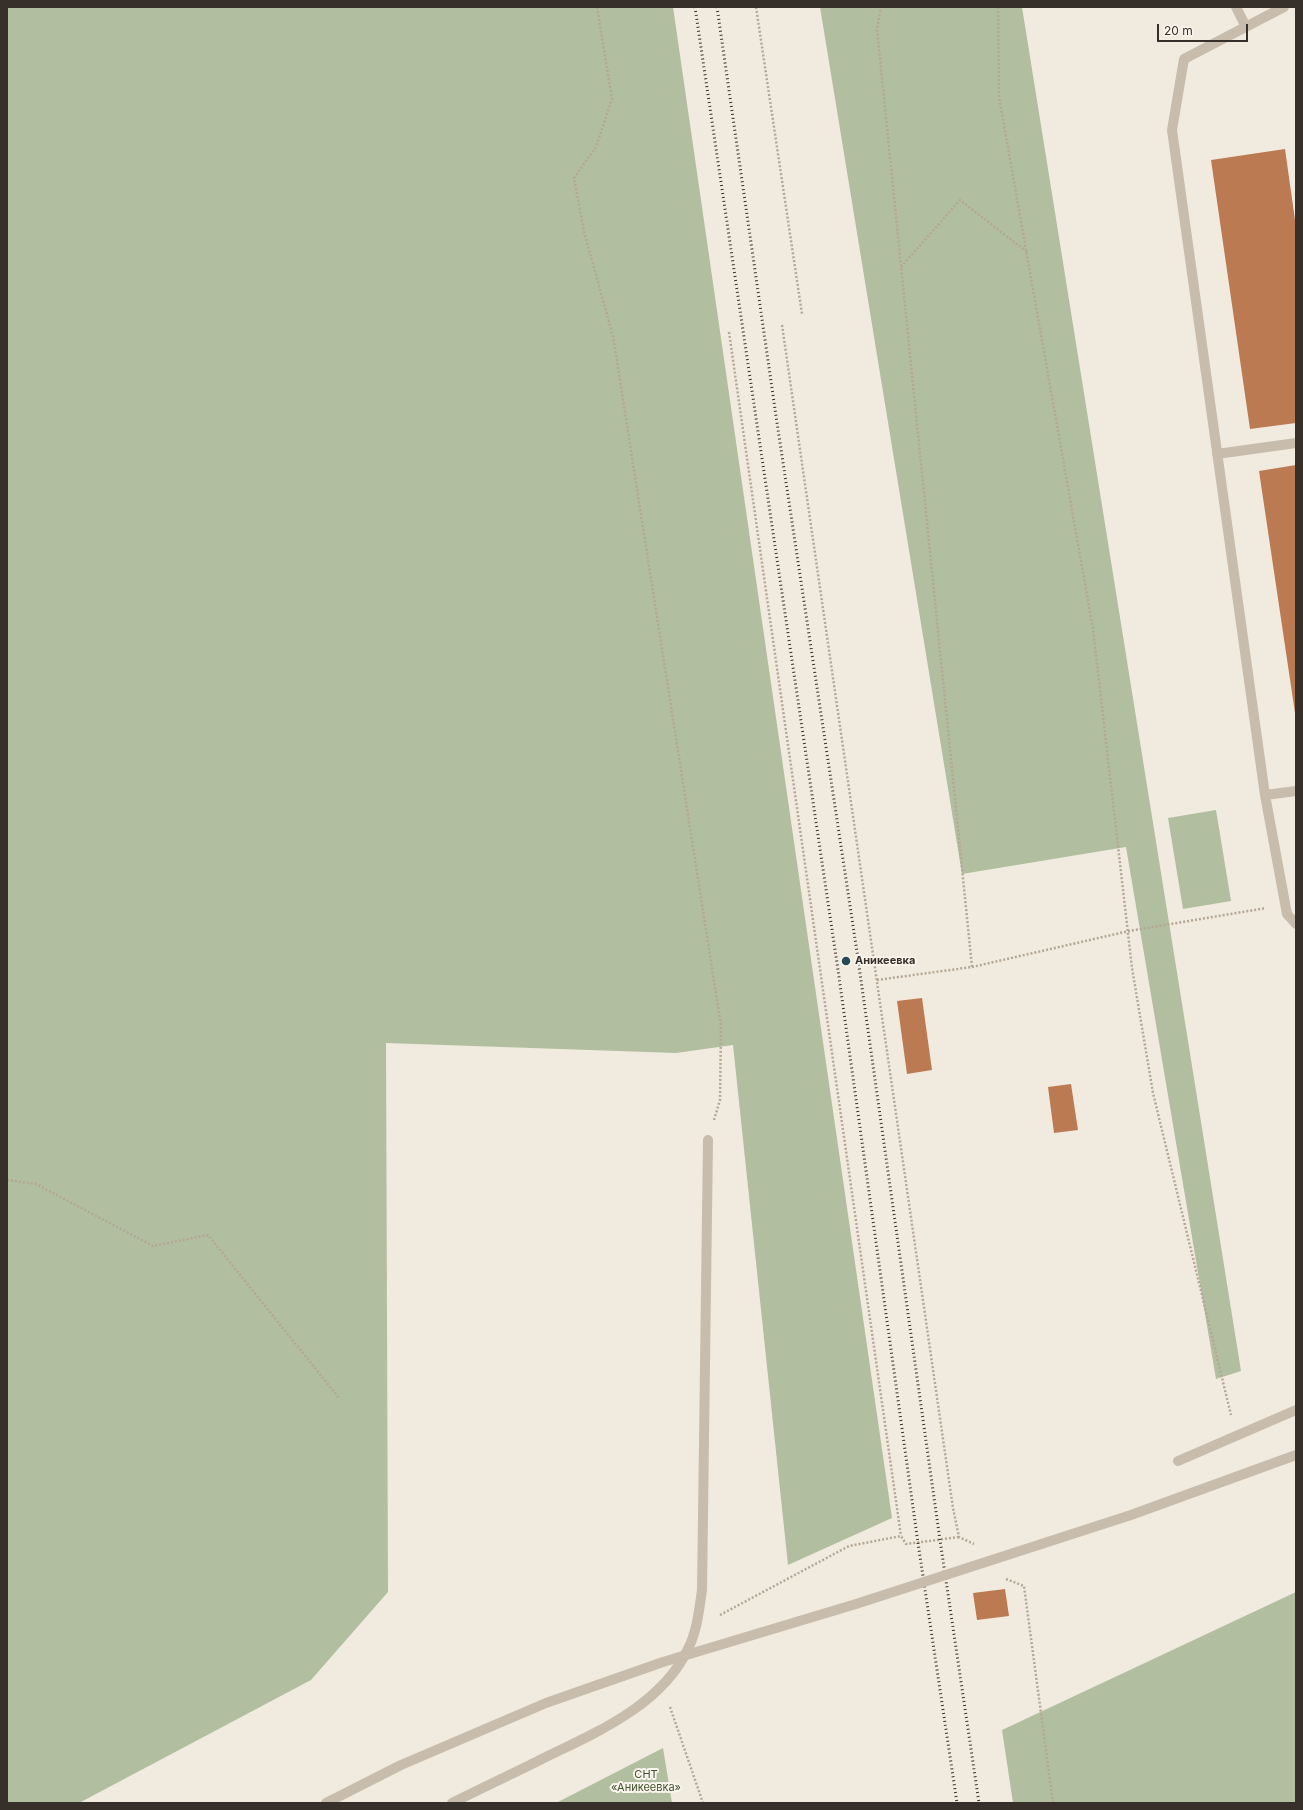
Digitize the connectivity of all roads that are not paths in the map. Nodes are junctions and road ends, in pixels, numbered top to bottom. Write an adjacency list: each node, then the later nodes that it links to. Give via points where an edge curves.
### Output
1 (1236, 7): 3 (street)
2 (1284, 7): 3 (street)
3 (1246, 27): 5 (street, via 1184,59 1172,130)
4 (1296, 442): 5 (street)
5 (1217, 454): 7 (street)
6 (1296, 791): 7 (street)
7 (1265, 795): 8 (street, via 1287,914)
8 (1296, 924)
9 (708, 1140): 14 (street, via 704,1547 702,1590 696,1627 688,1650 663,1685 636,1708 595,1733)
10 (1296, 1410): 12 (street)
11 (1296, 1455): 13 (street, bridge, via 1131,1515 856,1604 663,1662 546,1703 401,1765)
12 (1178, 1461)
13 (326, 1803)
14 (452, 1803)

